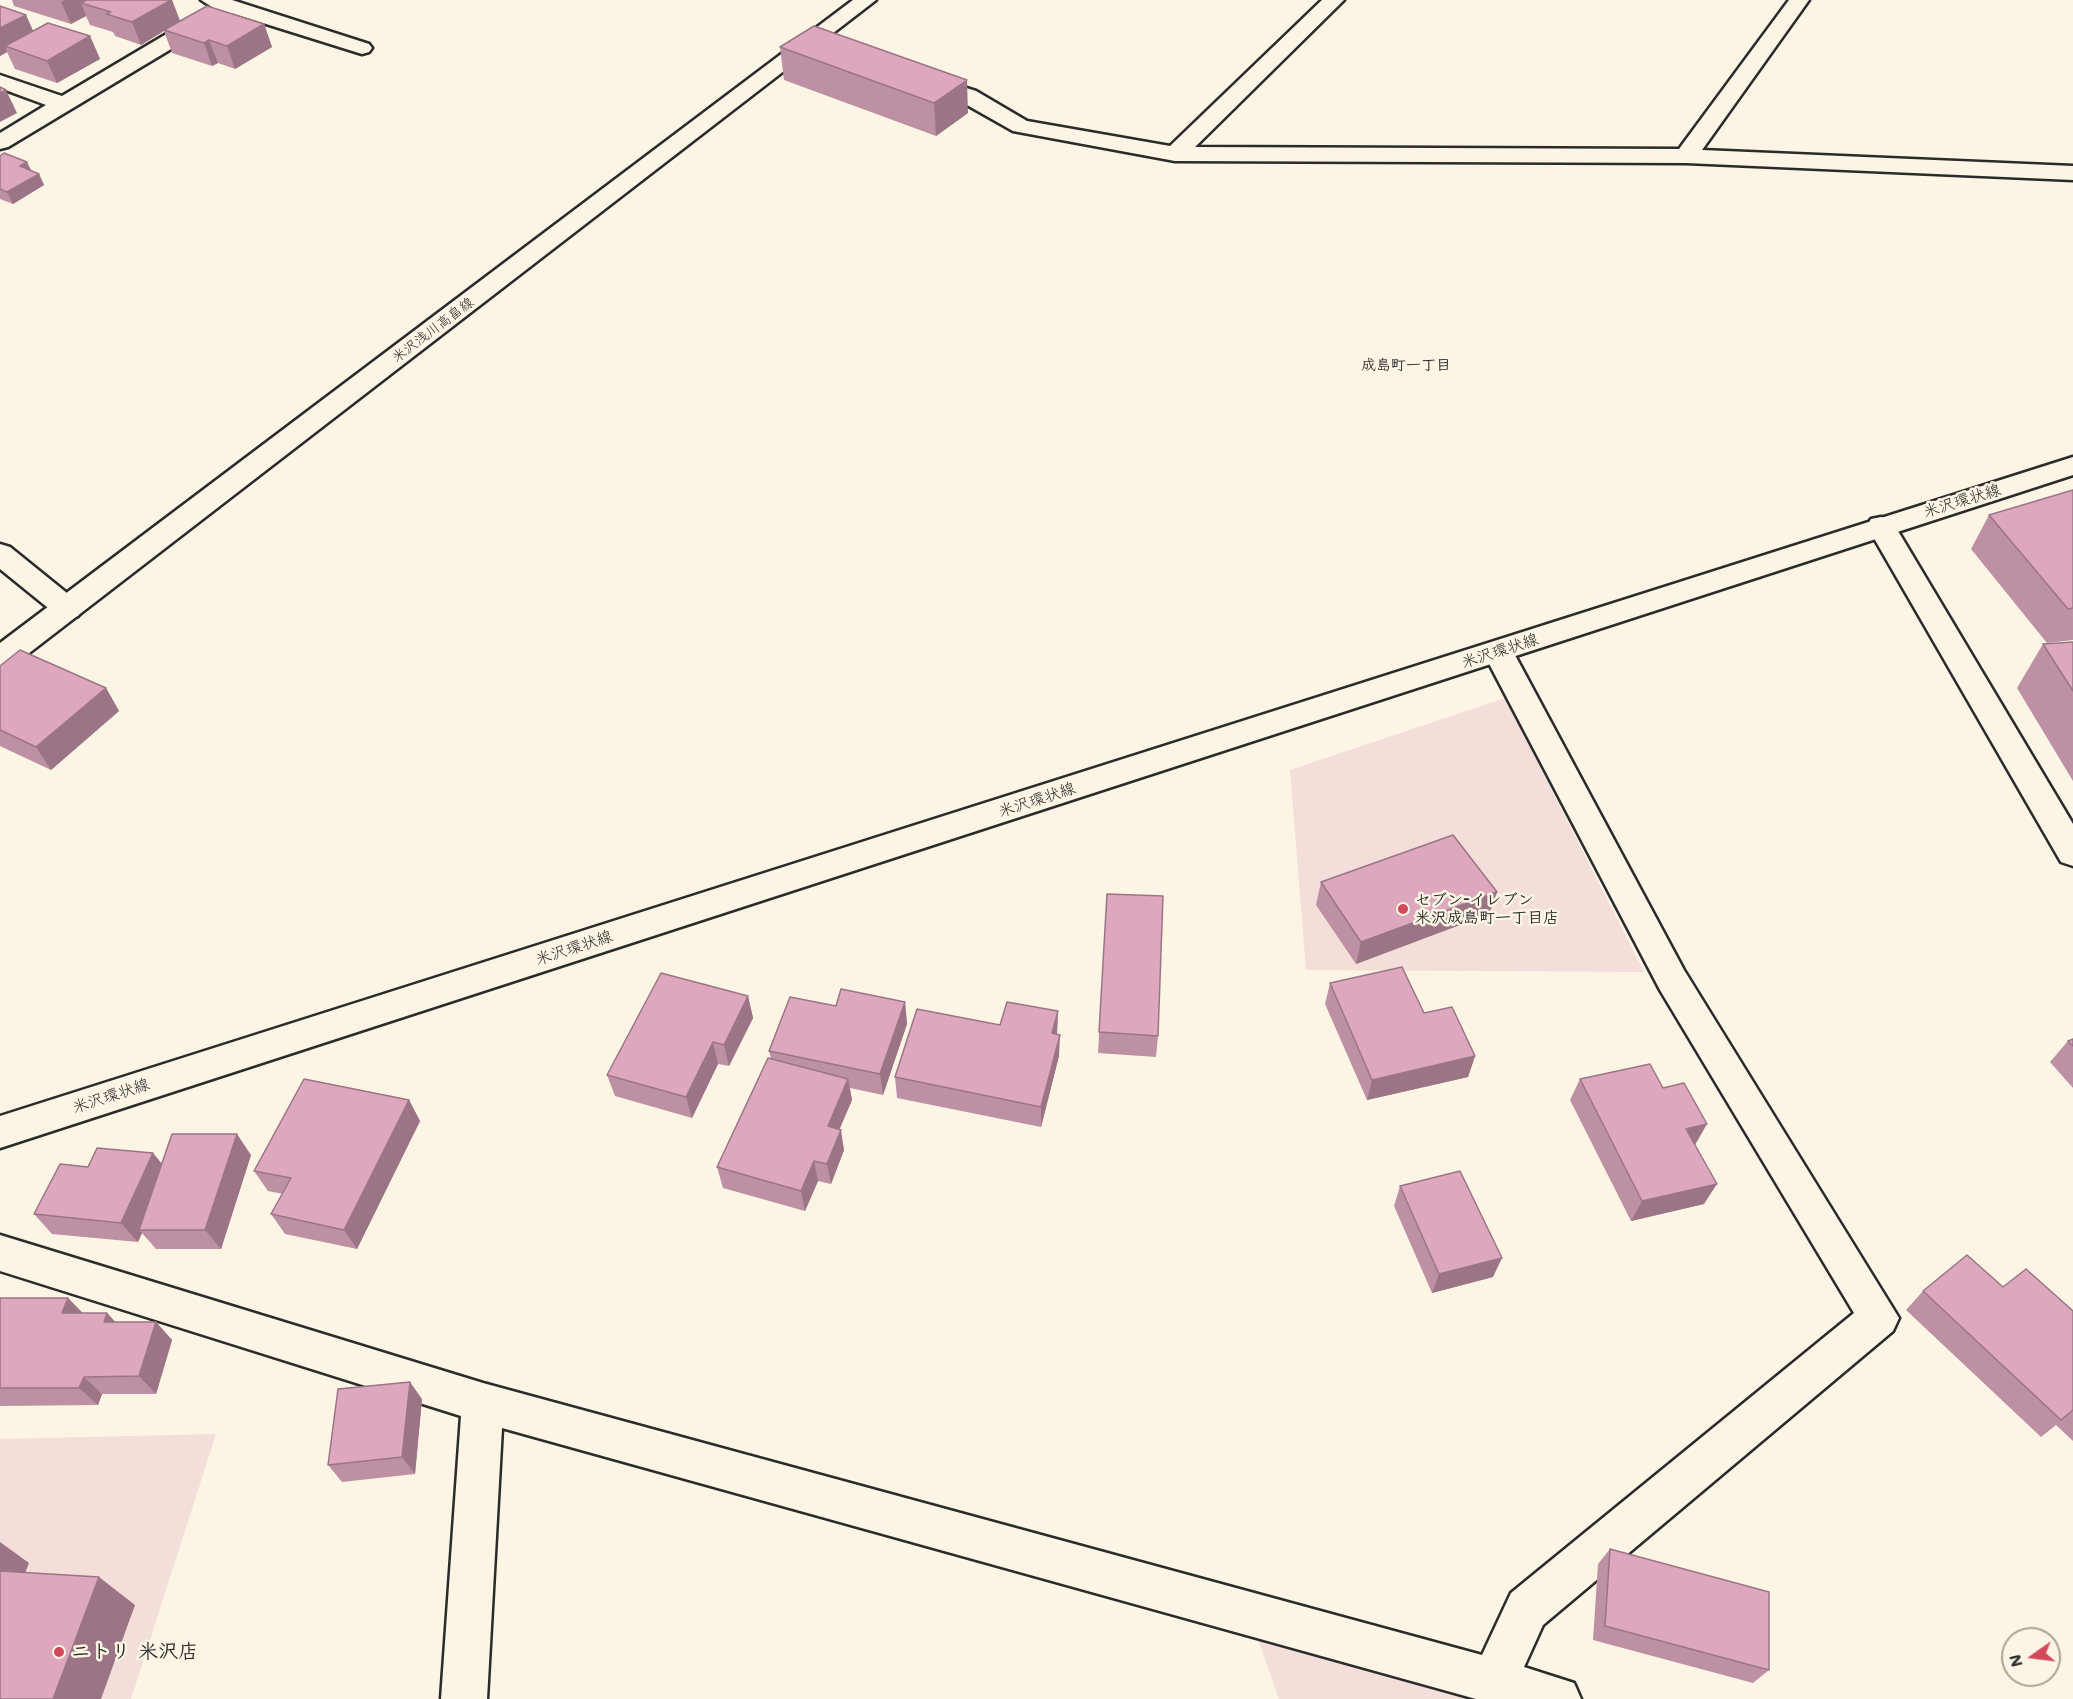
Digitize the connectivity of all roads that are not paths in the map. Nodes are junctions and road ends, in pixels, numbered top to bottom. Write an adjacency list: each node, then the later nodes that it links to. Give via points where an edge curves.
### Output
1 (866, 0): 16 (street, 米沢浅川高畠線, via 821,45)
2 (1334, 0): 10 (street)
3 (1799, 0): 11 (street)
4 (220, 3): 5 (street); 8 (street)
5 (362, 48)
6 (900, 72): 10 (street, via 968,96 1021,126)
7 (0, 81): 8 (street)
8 (64, 104): 9 (street)
9 (0, 142)
10 (1175, 154): 11 (street)
11 (1686, 156): 12 (street)
12 (2073, 173)
13 (2073, 466): 14 (street, 米沢環状線)
14 (1881, 526): 17 (street, 米沢環状線); 19 (street)
15 (0, 554): 16 (street)
16 (68, 609): 18 (street, 米沢浅川高畠線)
17 (1498, 652): 20 (street, 米沢環状線); 23 (street, via 1672,980 1879,1318 1527,1609)
18 (0, 659)
19 (2073, 853)
20 (0, 1132)
21 (0, 1253): 22 (street)
22 (483, 1403): 23 (street); 24 (street)
23 (1494, 1680): 25 (street)
24 (464, 1699)
25 (1558, 1699)

